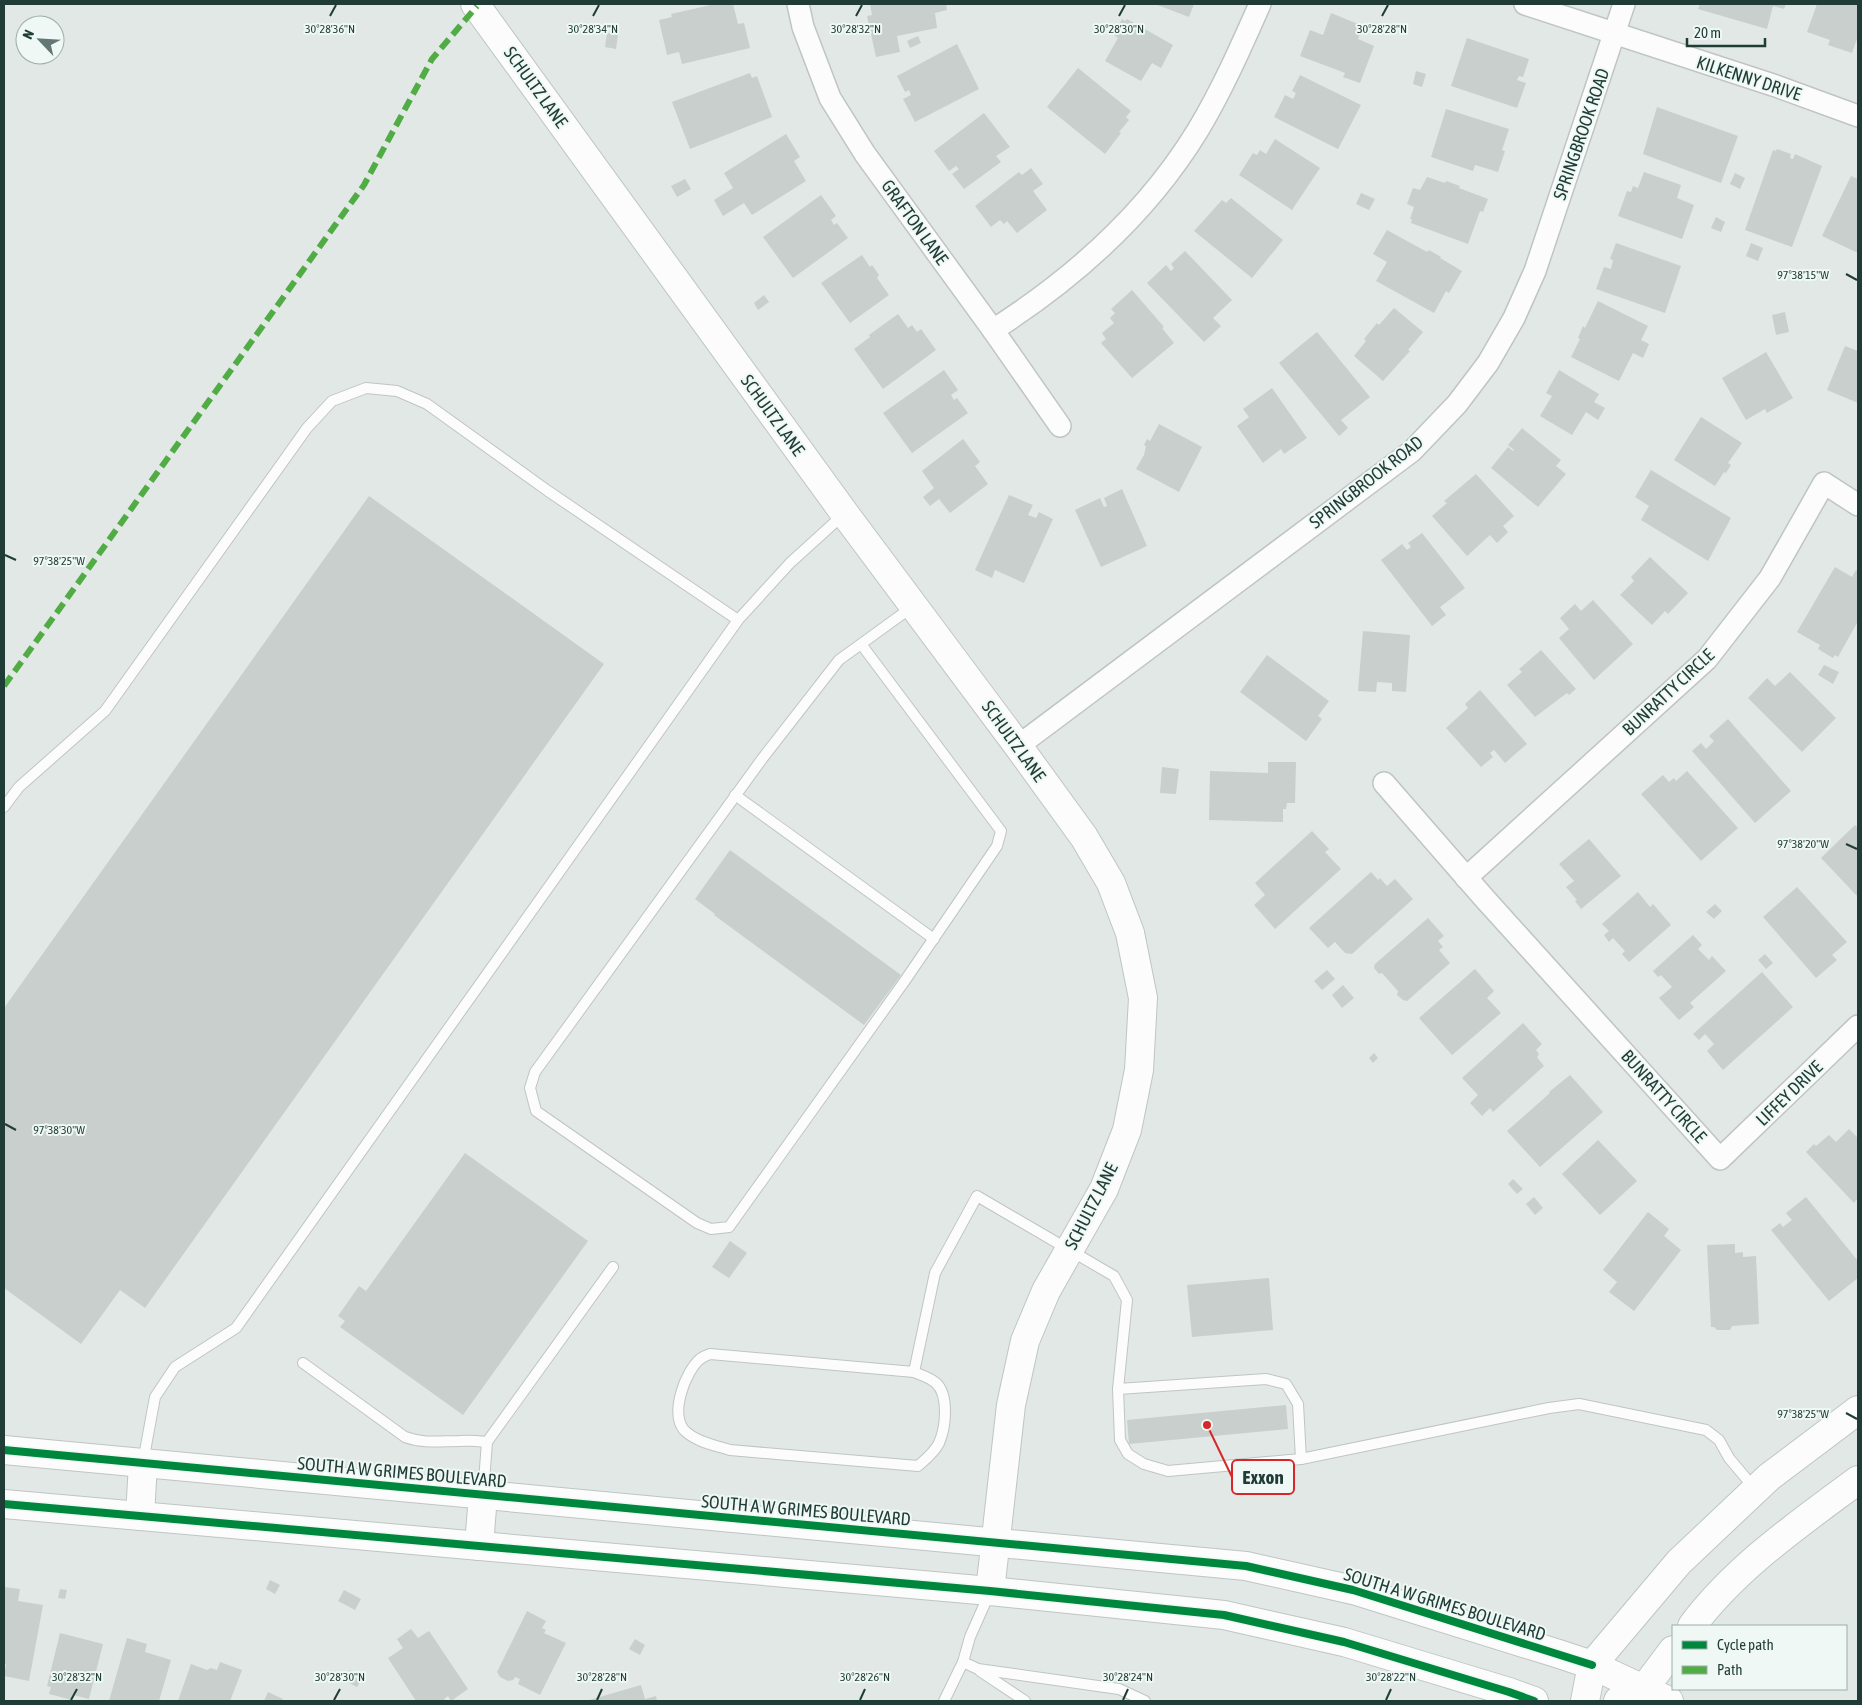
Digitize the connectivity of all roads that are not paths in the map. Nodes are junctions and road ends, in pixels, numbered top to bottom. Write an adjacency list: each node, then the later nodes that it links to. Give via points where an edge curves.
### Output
1 (476, 4): 11 (main road, SCHULTZ LANE)
2 (798, 4): 8 (street, GRAFTON LANE, via 803,27 830,98 865,154)
3 (1260, 4): 8 (street, via 1227,78 1197,131 1159,185 1118,231 1073,272)
4 (1525, 4): 6 (street, KILKENNY DRIVE)
5 (1624, 4): 6 (street, SPRINGBROOK ROAD)
6 (1614, 34): 7 (street, KILKENNY DRIVE); 15 (street, SPRINGBROOK ROAD, via 1535,271 1514,318 1488,363 1457,404 1412,451)
7 (1858, 116)
8 (993, 330): 9 (street, GRAFTON LANE)
9 (1060, 426)
10 (1858, 505): 19 (street, BUNRATTY CIRCLE, via 1824,483 1770,578 1707,659)
11 (845, 514): 12 (main road, SCHULTZ LANE); 13 (lane, via 790,563)
12 (913, 606): 14 (lane); 15 (main road, SCHULTZ LANE)
13 (738, 620): 18 (lane, via 427,404 397,391 366,388 332,401 307,428 106,710 19,787); 32 (lane, via 236,1328 175,1367 154,1397)
14 (861, 644): 17 (lane, via 839,660); 20 (lane, via 1001,831 997,846)
15 (1018, 746): 23 (main road, SCHULTZ LANE, via 1084,838 1111,884 1130,933 1143,998 1139,1070 1127,1130 1104,1189)
16 (1384, 783): 19 (street, BUNRATTY CIRCLE)
17 (735, 795): 20 (lane); 20 (lane, via 535,1072 530,1088 536,1111 697,1223 711,1229 729,1228)
18 (4, 808)
19 (1466, 878): 22 (street, BUNRATTY CIRCLE)
20 (934, 939)
21 (1858, 1026): 22 (street, LIFFEY DRIVE)
22 (1720, 1159)
23 (1069, 1248): 26 (lane, via 977,1196 935,1273); 27 (lane, via 1114,1276 1128,1300); 38 (main road, SCHULTZ LANE, via 1025,1341 1011,1405)
24 (613, 1267): 29 (lane)
25 (302, 1363): 29 (lane, via 405,1437 428,1443)
26 (914, 1372): 26 (lane, via 710,1354 699,1360 683,1384 678,1413 684,1429 700,1441 730,1450 918,1466 940,1442 945,1415 944,1395 935,1382)
27 (1118, 1389): 31 (lane, via 1120,1440 1128,1454 1144,1464 1168,1471); 31 (lane, via 1266,1379 1286,1384 1298,1404)
28 (1858, 1410): 34 (main road)
29 (487, 1442): 35 (lane)
30 (4, 1450): 32 (main road, SOUTH A W GRIMES BOULEVARD)
31 (1301, 1459): 34 (lane, via 1579,1404 1706,1430 1719,1440)
32 (143, 1463): 35 (main road, SOUTH A W GRIMES BOULEVARD); 37 (main road)
33 (1858, 1480): 41 (main road, via 1779,1539 1709,1604)
34 (1755, 1490): 44 (main road, via 1679,1562)
35 (483, 1495): 38 (main road, SOUTH A W GRIMES BOULEVARD); 39 (main road)
36 (4, 1504): 37 (main road)
37 (140, 1516): 39 (main road)
38 (995, 1543): 40 (main road, SCHULTZ LANE); 44 (main road, SOUTH A W GRIMES BOULEVARD, via 1246,1566 1353,1590)
39 (479, 1546): 40 (main road)
40 (990, 1591): 43 (lane); 50 (main road, via 1224,1615 1344,1642)
41 (1693, 1625)
42 (1672, 1651): 46 (main road)
43 (963, 1662): 45 (lane); 47 (lane)
44 (1592, 1665): 46 (main road, SOUTH A W GRIMES BOULEVARD); 51 (main road)
45 (978, 1669): 48 (lane); 49 (lane, via 1119,1688)
46 (1643, 1690): 52 (main road); 53 (main road, SOUTH A W GRIMES BOULEVARD)
47 (944, 1701)
48 (1025, 1701)
49 (1146, 1701)
50 (1534, 1701)
51 (1584, 1701)
52 (1618, 1701)
53 (1669, 1701)

